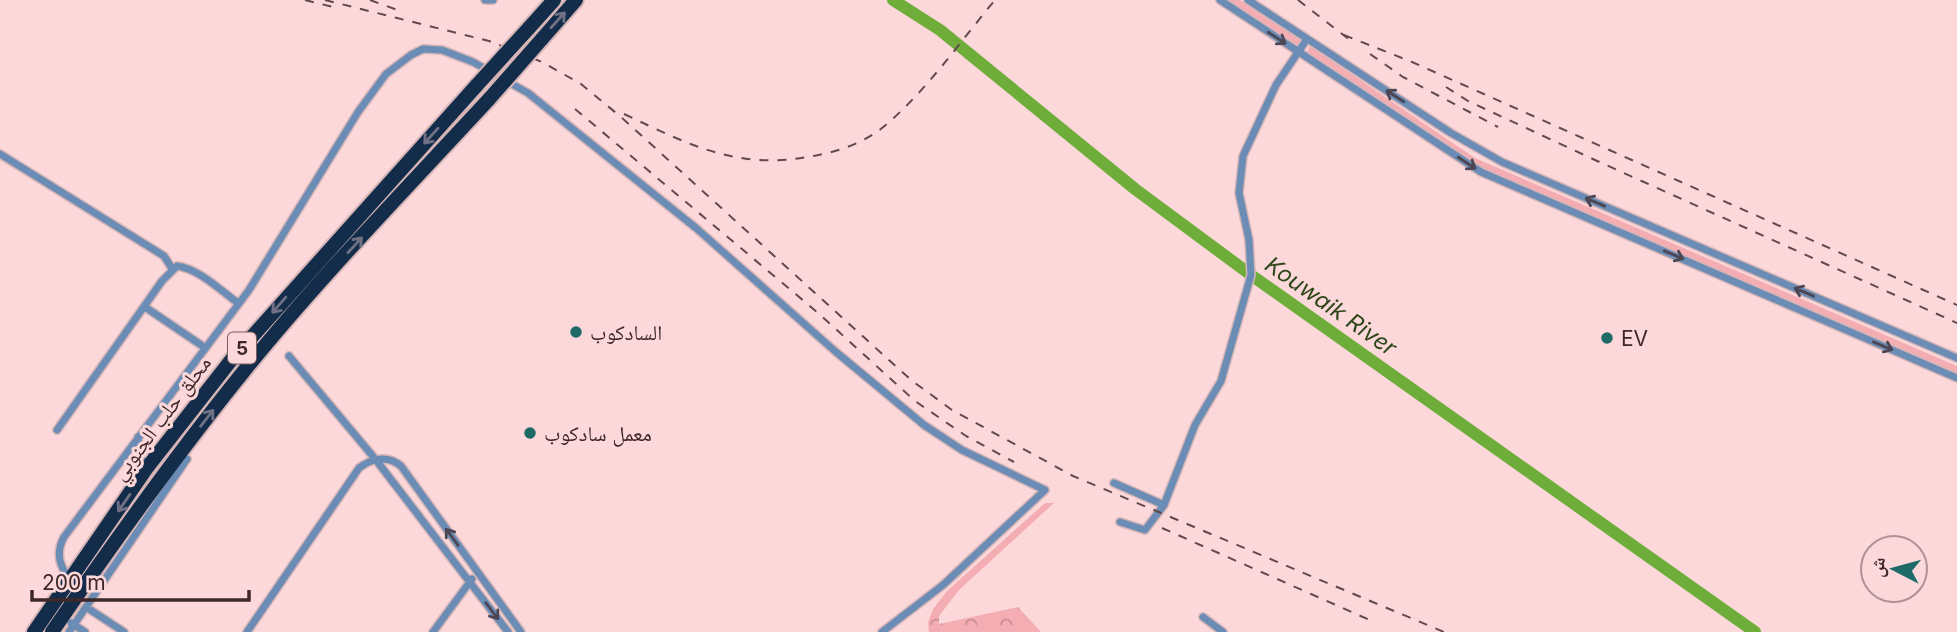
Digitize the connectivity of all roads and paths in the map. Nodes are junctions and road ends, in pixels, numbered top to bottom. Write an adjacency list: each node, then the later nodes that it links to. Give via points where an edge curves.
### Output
1 (485, 0): 2 (street)
2 (493, 0)
3 (554, 0): 21 (highway, محلق حلب الجنوبي / 5, one-way to 21, bridge, via 232,359)
4 (576, 0): 30 (highway, 5, one-way to 4, bridge, via 142,503 245,370)
5 (1220, 0): 8 (street, one-way to 8)
6 (1248, 0): 7 (street)
7 (1307, 39): 8 (street); 15 (street, one-way to 7, via 1503,162)
8 (1298, 52): 16 (street, one-way to 16, via 1481,172); 23 (street, via 1276,85 1243,156 1239,193 1251,275 1221,381 1195,425)
9 (0, 154): 10 (street, via 164,256)
10 (173, 270): 11 (street, via 186,267); 12 (street)
11 (238, 303): 13 (street); 40 (street, via 386,74 423,49 442,50 473,62 527,93 619,165 924,425 962,450 1045,490 943,585)
12 (145, 307): 13 (street); 17 (street)
13 (204, 347): 18 (street)
14 (289, 355): 20 (street)
15 (1957, 358)
16 (1957, 378)
17 (57, 430)
18 (138, 437): 21 (street); 26 (street, via 60,545 59,560)
19 (187, 459): 28 (street)
20 (376, 460): 25 (street, one-way to 20, via 401,466 390,458); 27 (street); 36 (street, via 354,475)
21 (146, 469): 26 (highway, محلق حلب الجنوبي / 5, one-way to 26)
22 (1114, 483): 23 (street)
23 (1164, 505): 24 (street, via 1145,530)
24 (1120, 522)
25 (477, 572): 27 (street); 39 (street)
26 (70, 581): 31 (highway, محلق حلب الجنوبي / 5)
27 (470, 581): 37 (street); 38 (street, one-way to 38)
28 (86, 607): 30 (street); 35 (street)
29 (1203, 617): 41 (street)
30 (68, 621): 32 (highway, 5); 33 (street); 34 (street)
31 (34, 632)
32 (52, 632)
33 (68, 632)
34 (85, 632)
35 (124, 632)
36 (247, 632)
37 (433, 632)
38 (508, 632)
39 (521, 632)
40 (882, 632)
41 (1223, 632)

